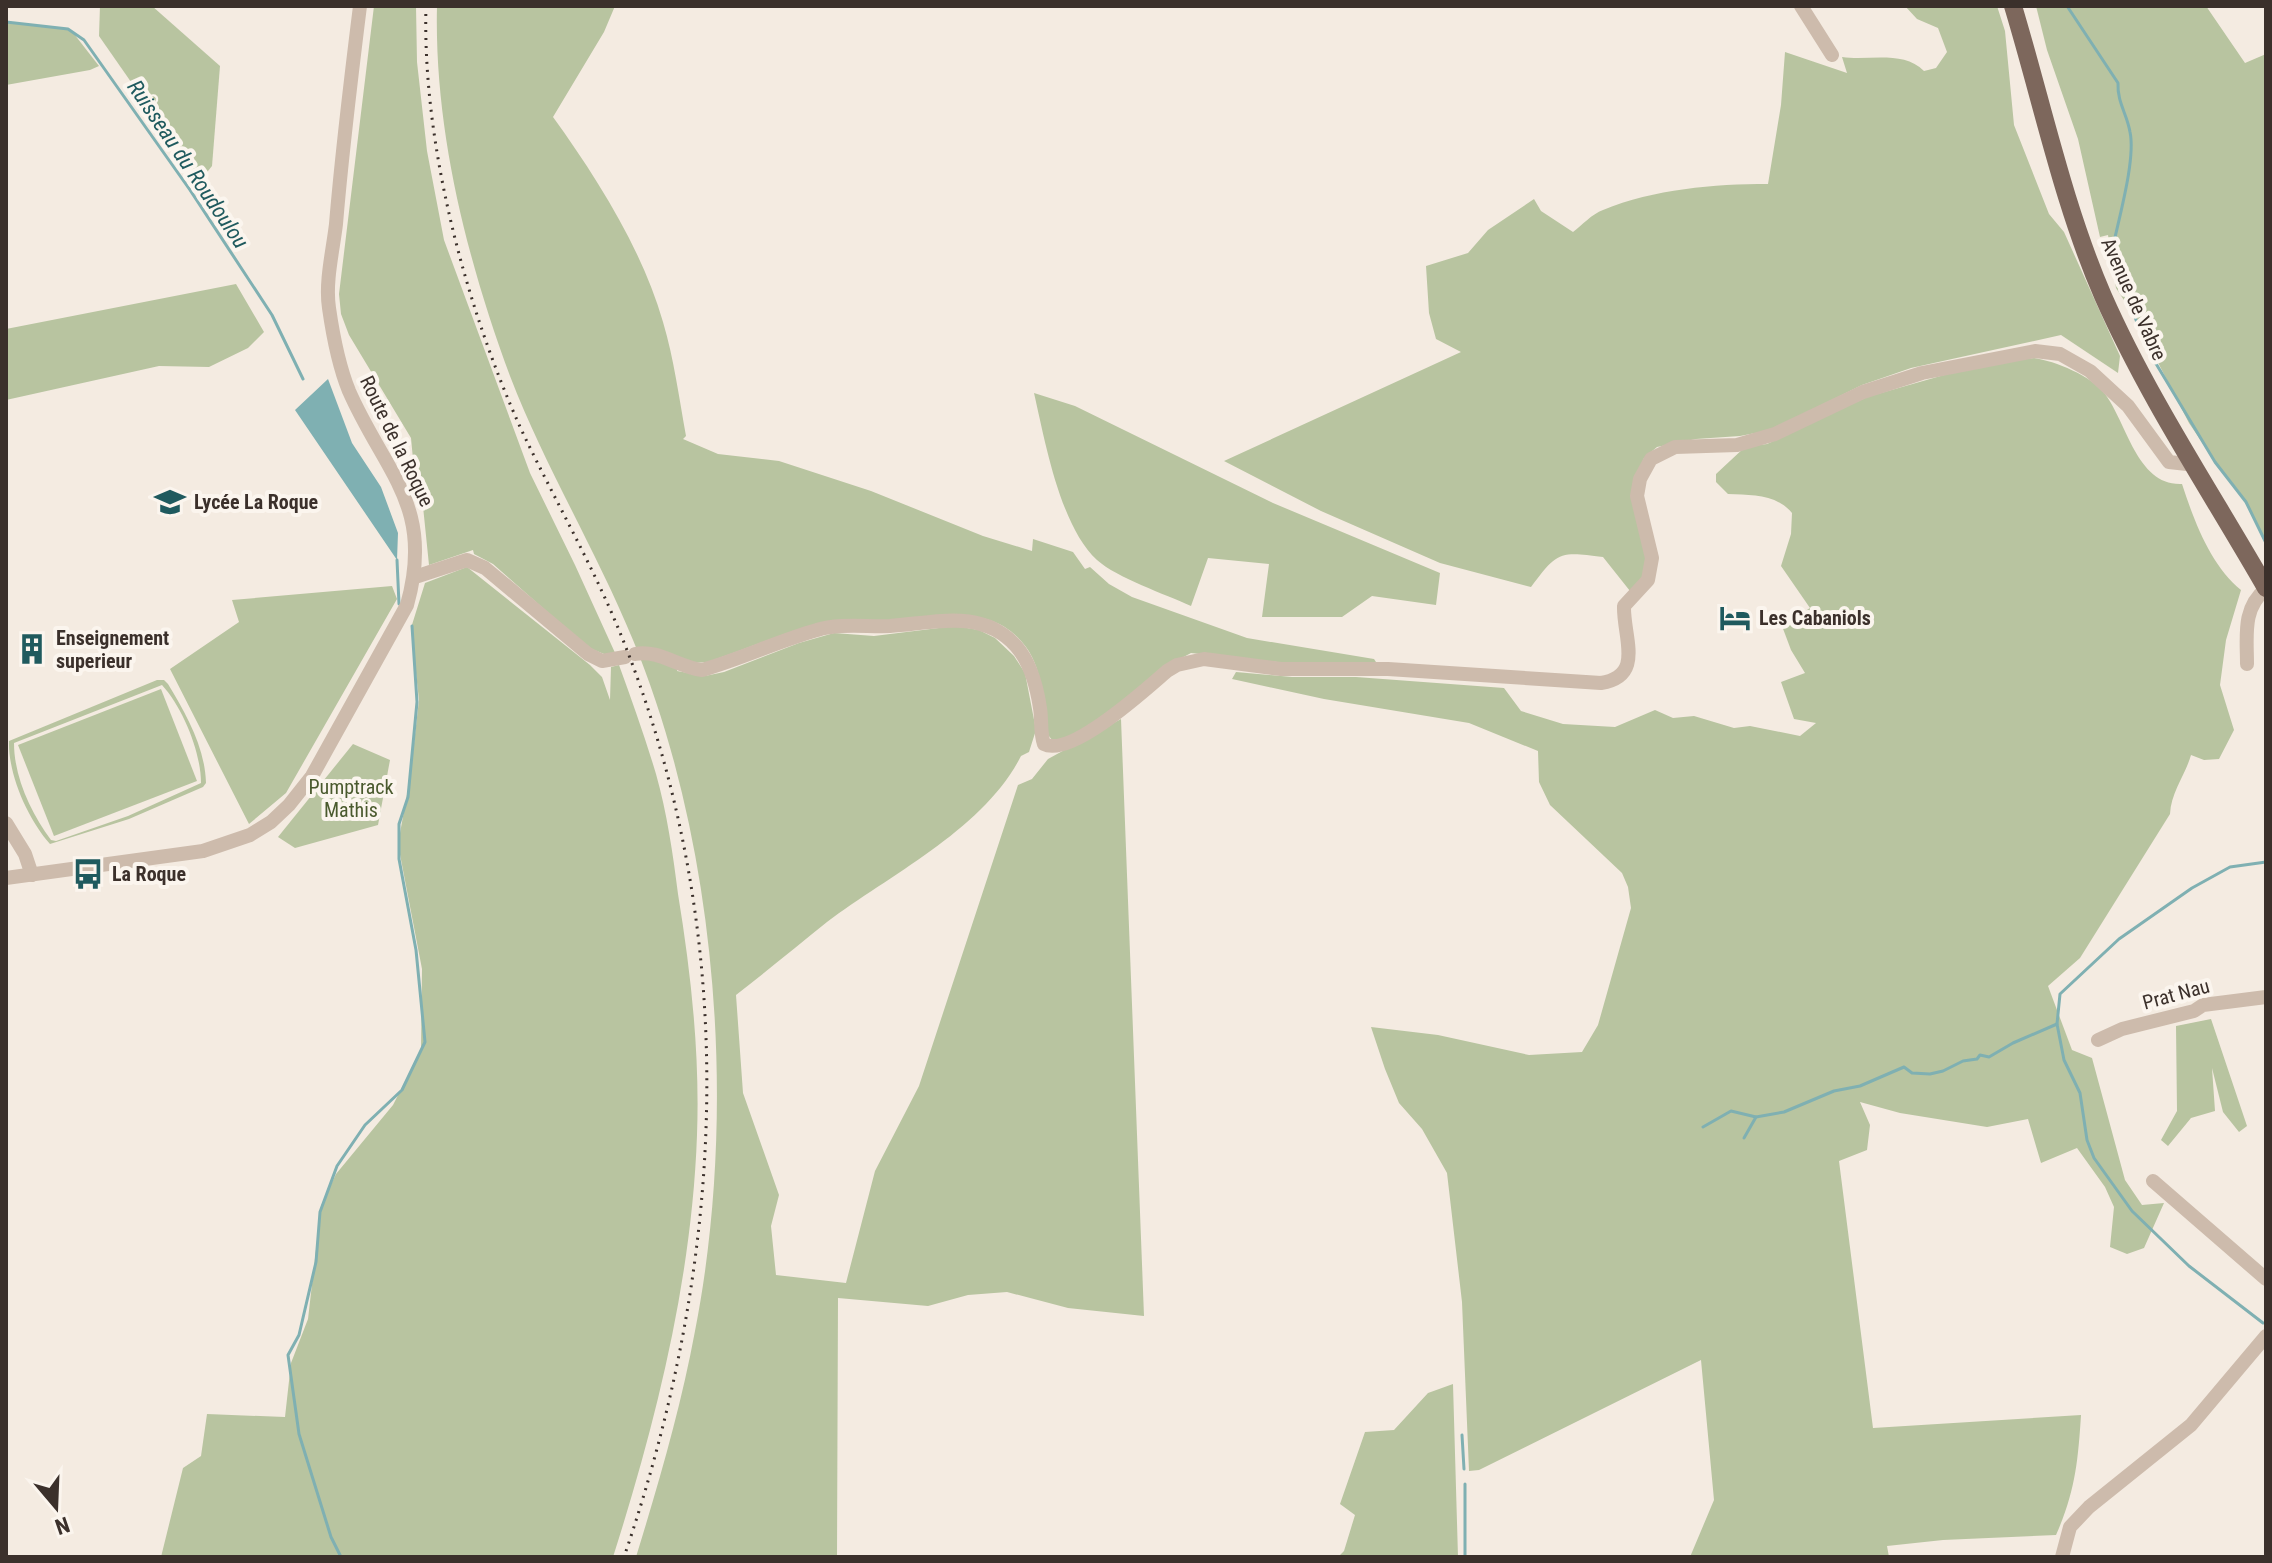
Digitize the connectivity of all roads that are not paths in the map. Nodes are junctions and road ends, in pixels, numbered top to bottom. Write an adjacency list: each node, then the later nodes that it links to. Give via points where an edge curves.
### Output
1 (360, 6): 6 (street, Route de la Roque, via 328,303 350,392 406,496 417,547)
2 (1801, 6): 4 (street)
3 (2013, 6): 5 (main road, Avenue de Vabre, via 2102,294)
4 (1832, 55)
5 (2192, 461): 6 (street, via 2174,464 2163,457 2128,406 2090,371 2060,354 2035,351 1922,373 1863,392 1775,434 1737,445 1675,447 1651,459 1637,496 1652,558 1648,580 1624,606 1629,655 1625,674 1617,681 1281,669 1204,659 1167,671 1066,746 1044,744 1029,666 1017,647 978,623 952,619 821,628 702,670 648,652 602,661 485,568 467,560); 7 (main road, Avenue de Vabre)
6 (415, 577): 10 (street, Route de la Roque, via 397,625 312,776 271,822 203,851)
7 (2266, 589): 8 (street, via 2254,598 2247,620)
8 (2247, 664)
9 (6, 823): 10 (street)
10 (32, 875): 11 (street, Route de la Roque)
11 (6, 878)
12 (2266, 997): 13 (street, Prat Nau, via 2203,1005)
13 (2098, 1040)
14 (2153, 1181): 15 (street)
15 (2266, 1279)
16 (2266, 1336): 17 (street, via 2191,1425 2070,1527)
17 (2062, 1557)

